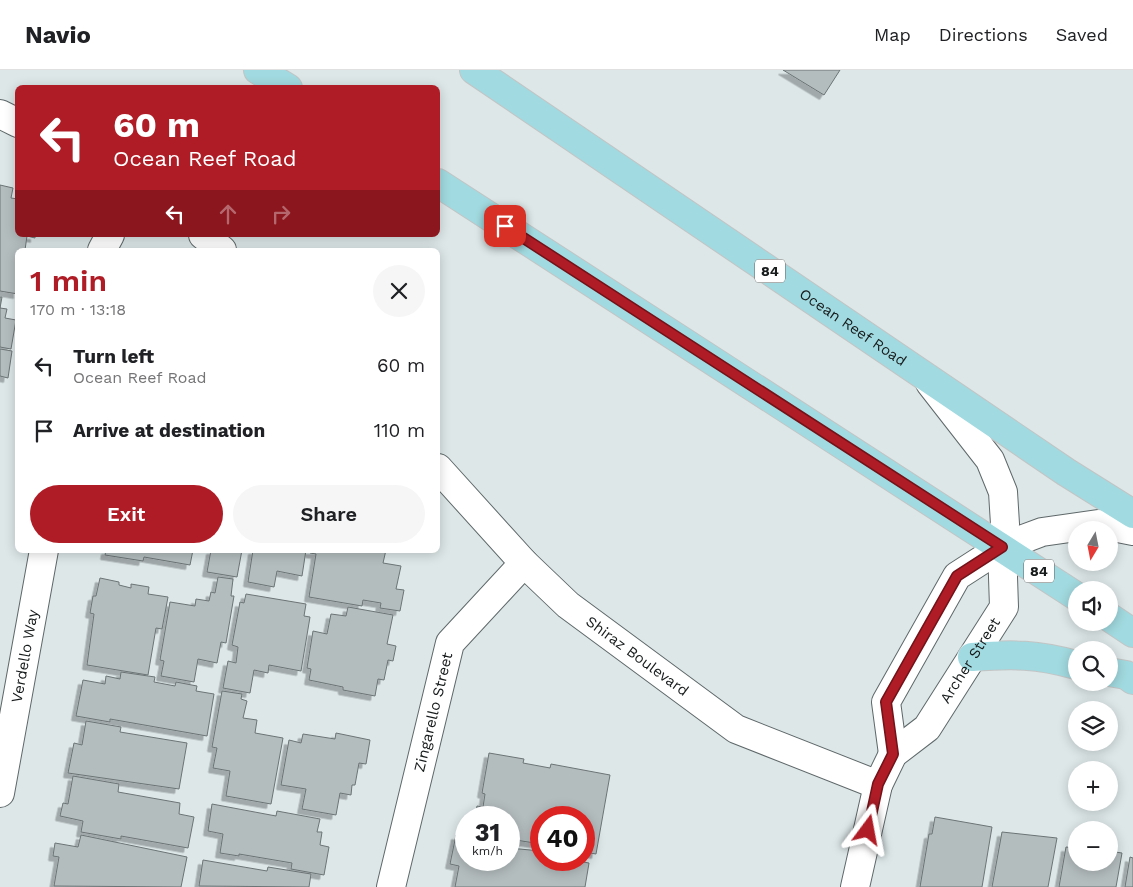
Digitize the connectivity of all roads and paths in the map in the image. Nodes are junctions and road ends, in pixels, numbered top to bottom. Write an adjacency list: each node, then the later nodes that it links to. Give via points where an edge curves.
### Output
1 (258, 70): 3 (main road)
2 (474, 70): 9 (main road, Ocean Reef Road / 84)
3 (283, 85)
4 (0, 114): 5 (street)
5 (15, 121)
6 (440, 184): 13 (main road, 84)
7 (206, 237): 8 (street)
8 (219, 248)
9 (923, 375): 11 (main road, Ocean Reef Road / 84); 13 (street, Archer Street, via 990,460 1003,492 1005,524)
10 (440, 470): 15 (street, Shiraz Boulevard)
11 (1133, 514)
12 (1133, 531): 13 (street, via 1098,524 1065,527 1026,536)
13 (1002, 547): 16 (main road, 84); 19 (street, Archer Street, via 1004,607); 23 (street, via 957,576 886,702)
14 (43, 553): 25 (street, Verdello Way)
15 (524, 563): 24 (street, Shiraz Boulevard, via 568,605 736,729); 26 (street, Zingarello Street, via 450,643)
16 (1068, 591)
17 (1118, 623): 18 (main road)
18 (1133, 633)
19 (972, 657): 20 (main road, via 1018,654); 23 (street, Archer Street, via 927,728)
20 (1068, 663)
21 (1118, 674): 22 (main road)
22 (1133, 680)
23 (893, 754): 24 (street, Archer Street)
24 (878, 784): 27 (street, Archer Street)
25 (0, 793)
26 (391, 887)
27 (855, 887)

